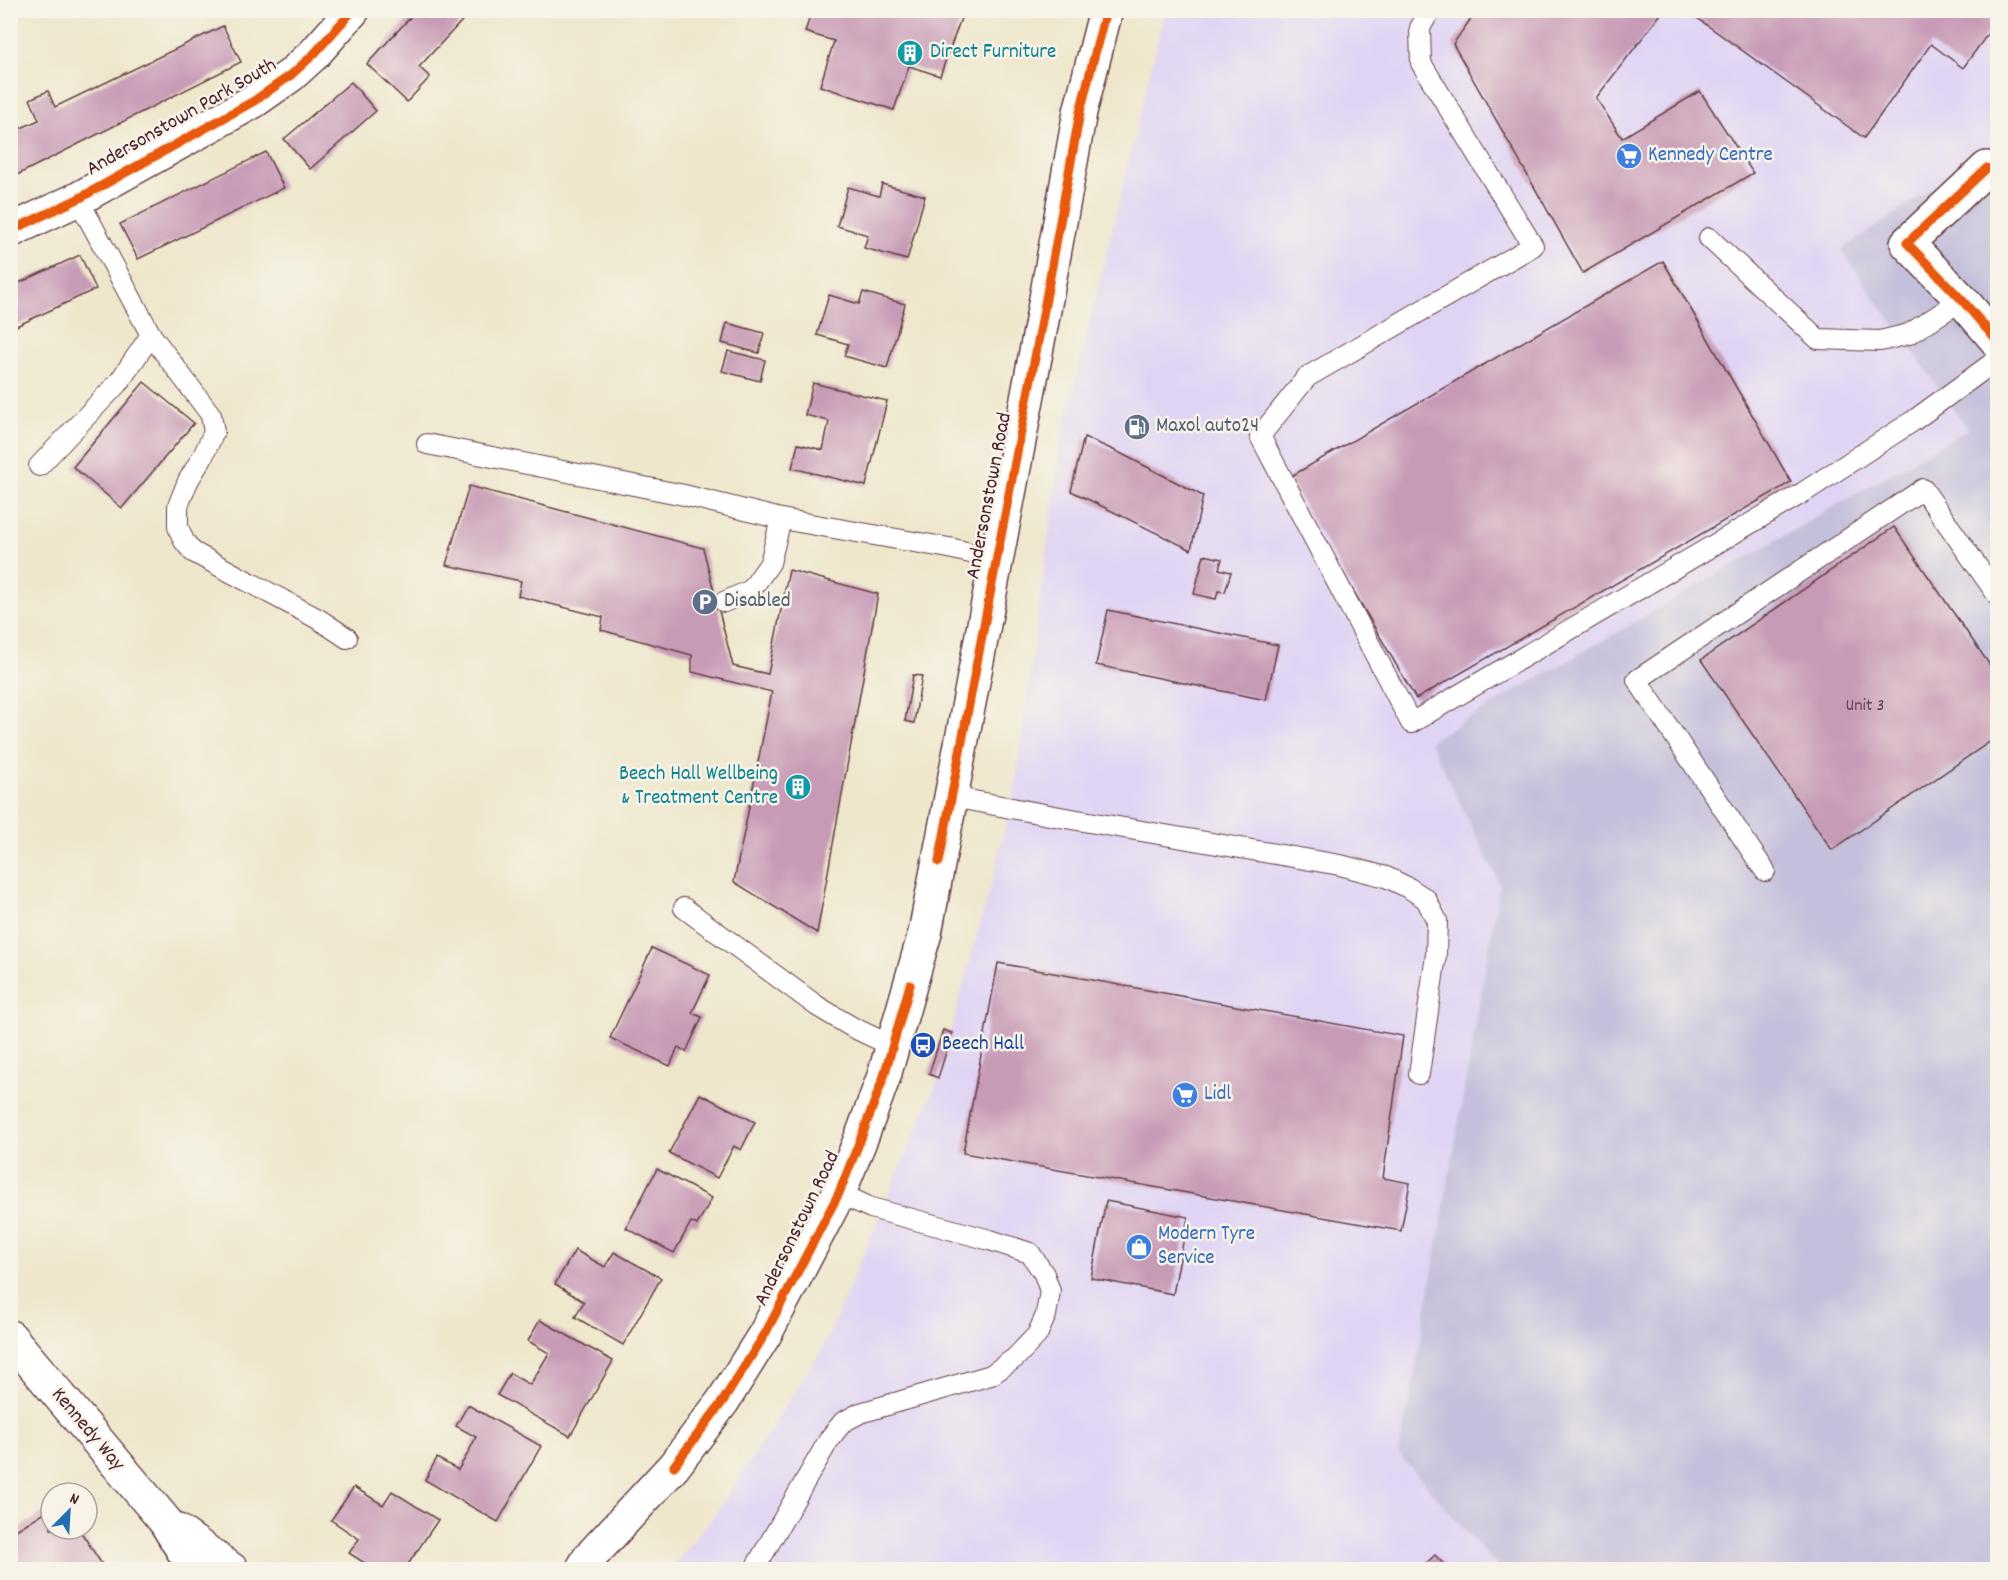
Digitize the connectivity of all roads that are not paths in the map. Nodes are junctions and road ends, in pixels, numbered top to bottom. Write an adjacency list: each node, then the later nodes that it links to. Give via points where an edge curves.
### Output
1 (353, 10): 5 (main road, Andersonstown Park South, via 291,75)
2 (1106, 10): 15 (main road, Andersonstown Road, via 1075,137)
3 (1430, 10): 11 (lane, via 1420,28 1421,63 1533,246 1307,377 1260,436 1411,723 1804,492 1913,421)
4 (1992, 163): 8 (main road, via 1907,243)
5 (78, 199): 6 (main road, Andersonstown Park South); 9 (lane)
6 (10, 231)
7 (1709, 238): 8 (lane, via 1818,339 1880,341 1909,334)
8 (1962, 300): 10 (main road)
9 (151, 335): 13 (lane, via 119,382); 18 (lane, via 211,415 214,432 178,506 178,527 184,541 193,552)
10 (1998, 342)
11 (1998, 358)
12 (427, 444): 14 (lane, via 684,495)
13 (39, 466)
14 (781, 519): 15 (lane); 17 (lane, via 770,563 751,590)
15 (996, 559): 19 (main road, Andersonstown Road)
16 (1998, 596): 20 (lane, via 1923,489 1637,680)
17 (724, 602)
18 (347, 638)
19 (952, 796): 22 (main road, Andersonstown Road, via 925,933); 23 (lane, via 1340,866 1386,877 1409,888 1426,899 1437,921)
20 (1765, 871)
21 (684, 909): 22 (lane, via 817,1006)
22 (892, 1046): 24 (main road, Andersonstown Road)
23 (1419, 1074)
24 (839, 1193): 27 (main road, Andersonstown Road, via 765,1334 723,1401 674,1466); 30 (lane, via 871,1208 1030,1253 1050,1291 1046,1315 1037,1335 991,1375 860,1413 843,1422)
25 (10, 1337): 26 (main road, Kennedy Way)
26 (165, 1521): 28 (main road, Kennedy Way); 29 (main road, Kennedy Way)
27 (581, 1566)
28 (195, 1569)
29 (232, 1569)
30 (754, 1569)

